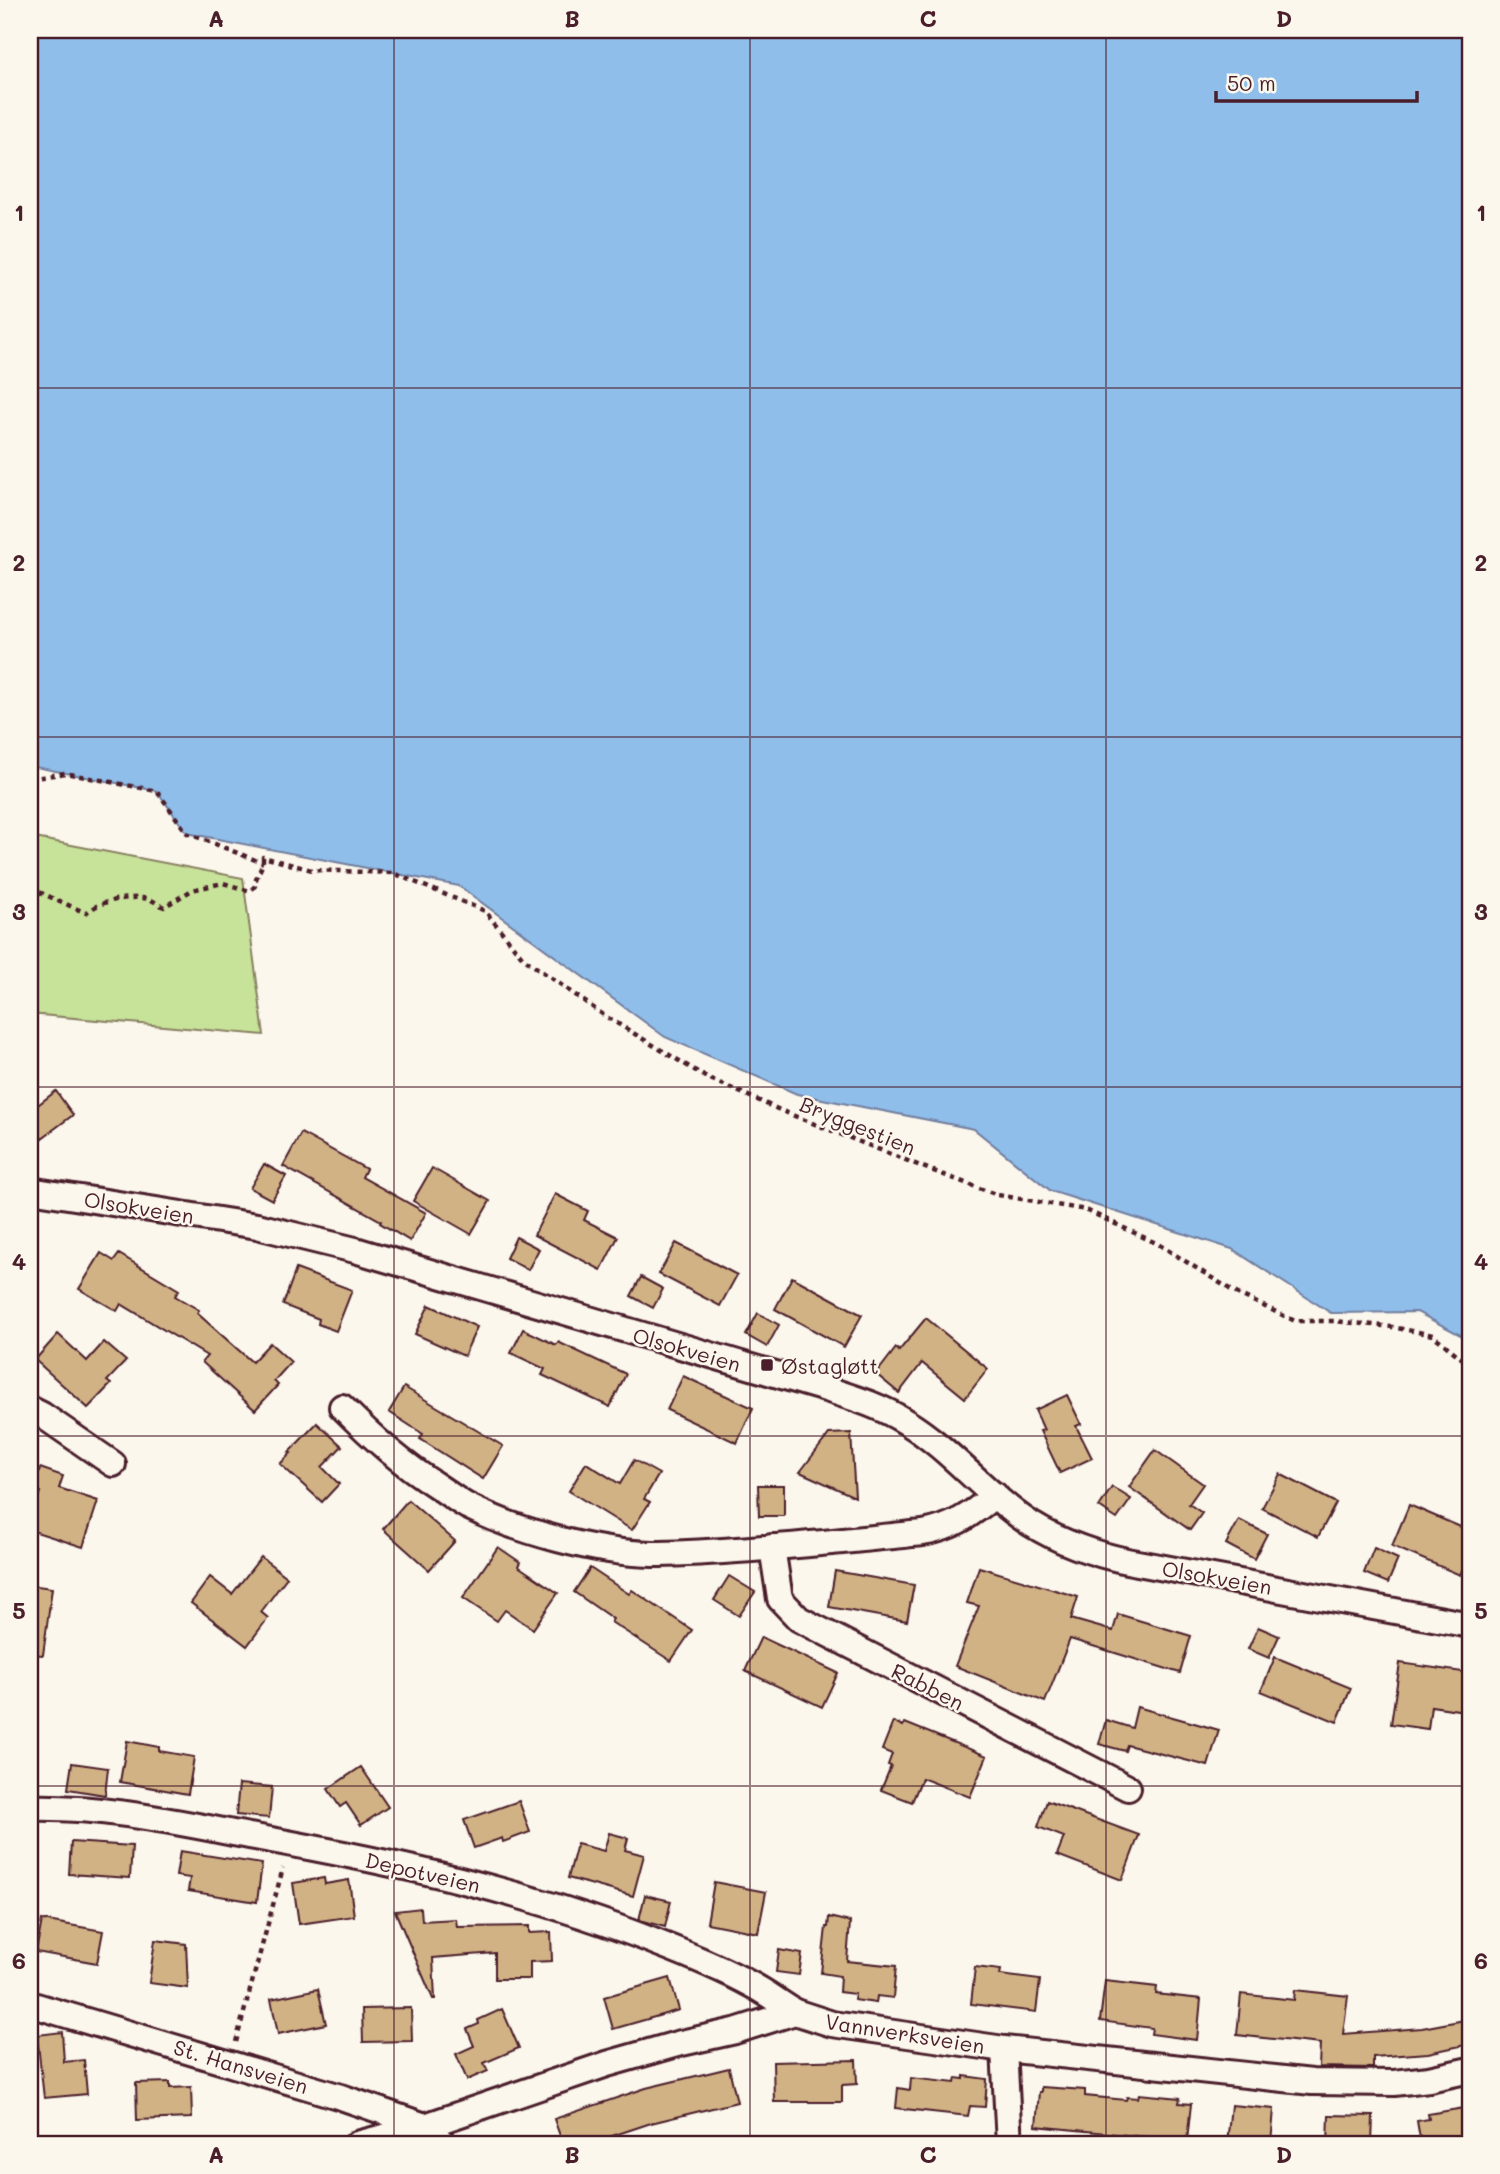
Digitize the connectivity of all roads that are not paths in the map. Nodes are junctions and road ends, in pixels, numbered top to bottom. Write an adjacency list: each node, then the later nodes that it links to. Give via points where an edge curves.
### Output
1 (30, 1190): 5 (street, Olsokveien, via 257,1226 355,1250 836,1392 883,1408 907,1422)
2 (342, 1407): 6 (street, via 409,1468 464,1504 532,1531 651,1554)
3 (30, 1409): 4 (street)
4 (113, 1464)
5 (995, 1495): 6 (street, via 971,1515 938,1530); 7 (street, Olsokveien, via 1031,1524 1104,1556)
6 (772, 1548): 8 (street, Rabben, via 780,1599 799,1619)
7 (1470, 1625)
8 (1128, 1788)
9 (30, 1808): 11 (street, Depotveien, via 101,1810 290,1843 414,1869 570,1910 691,1956 751,1984)
10 (30, 2004): 14 (street, St. Hansveien, via 341,2096)
11 (795, 2012): 12 (street, Vannverksveien, via 832,2024); 14 (street, Vannverksveien, via 607,2064)
12 (1004, 2049): 13 (street, Vannverksveien, via 1343,2083 1394,2083); 17 (street)
13 (1470, 2070)
14 (425, 2126): 15 (street, Vannverksveien); 16 (street, St. Hansveien)
15 (358, 2144)
16 (444, 2144)
17 (1009, 2144)

